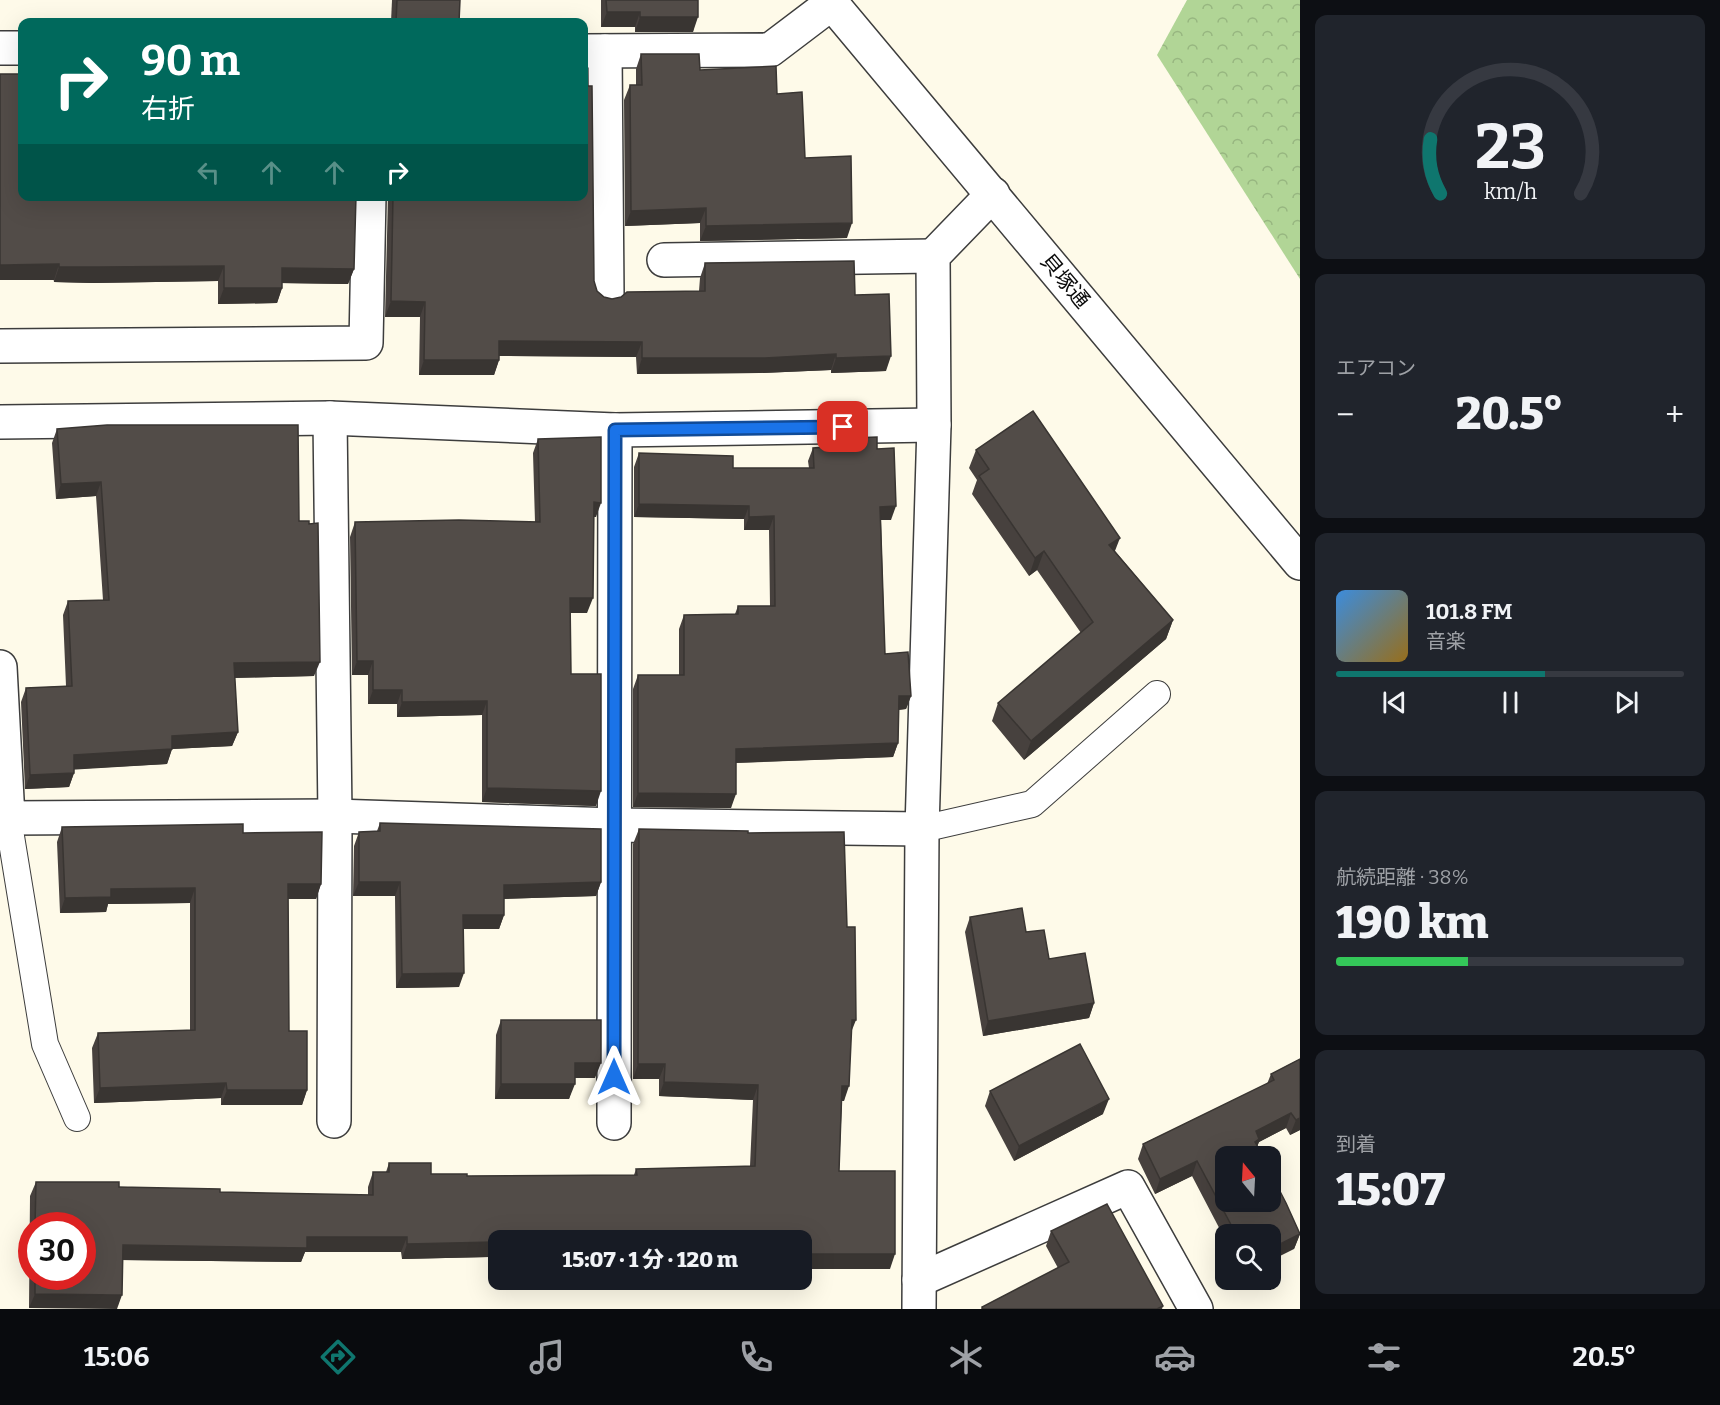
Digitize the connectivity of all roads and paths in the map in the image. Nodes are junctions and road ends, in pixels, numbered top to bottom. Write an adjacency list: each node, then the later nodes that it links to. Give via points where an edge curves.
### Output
1 (831, 2): 4 (street, via 770,50); 5 (street, 貝塚通)
2 (0, 48): 3 (street)
3 (18, 48)
4 (594, 51): 9 (street)
5 (993, 194): 7 (street); 15 (street, 貝塚通)
6 (369, 201): 10 (street, via 366,343)
7 (933, 256): 8 (street); 13 (street)
8 (664, 260)
9 (607, 296)
10 (0, 346)
11 (330, 418): 12 (street); 14 (street); 18 (street)
12 (0, 422)
13 (934, 425): 14 (street); 21 (street)
14 (615, 430): 20 (street)
15 (1300, 562)
16 (0, 667): 19 (street)
17 (1156, 694): 21 (lane, via 1032,804)
18 (335, 816): 19 (street); 20 (street); 23 (street)
19 (8, 818): 22 (lane, via 45,1044)
20 (614, 825): 21 (street); 24 (street)
21 (922, 829): 25 (street)
22 (77, 1118)
23 (334, 1121)
24 (614, 1123)
25 (919, 1294): 26 (street, via 1128,1187)
26 (1196, 1309)

